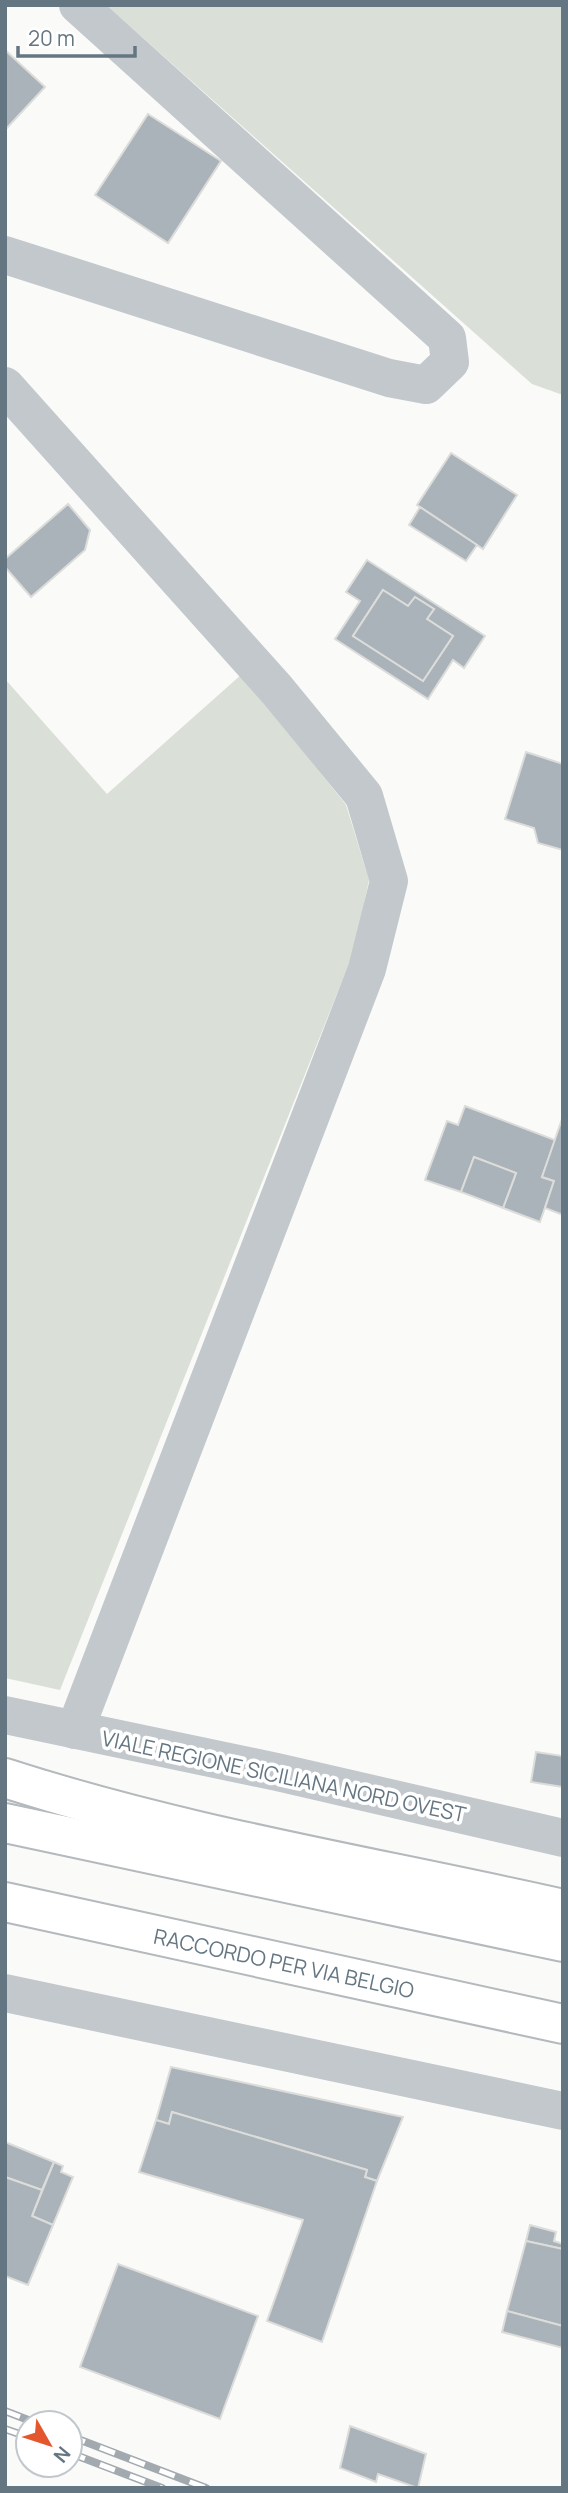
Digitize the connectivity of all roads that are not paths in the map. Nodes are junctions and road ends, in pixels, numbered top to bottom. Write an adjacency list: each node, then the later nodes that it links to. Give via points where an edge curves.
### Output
1 (78, 5): 2 (street, via 447,338 450,362 426,385 390,378)
2 (5, 255)
3 (5, 386): 5 (street, via 277,690 364,796 389,881 367,969)
4 (5, 1715): 5 (street, VIALE REGIONE SICILIANA NORD OVEST)
5 (75, 1730): 8 (street, VIALE REGIONE SICILIANA NORD OVEST)
6 (5, 1778): 10 (highway, via 195,1831)
7 (5, 1823): 11 (highway)
8 (563, 1838)
9 (5, 1902): 13 (highway, RACCORDO PER VIA BELGIO)
10 (563, 1909)
11 (563, 1942)
12 (5, 1993): 14 (street)
13 (563, 2024)
14 (563, 2111)

